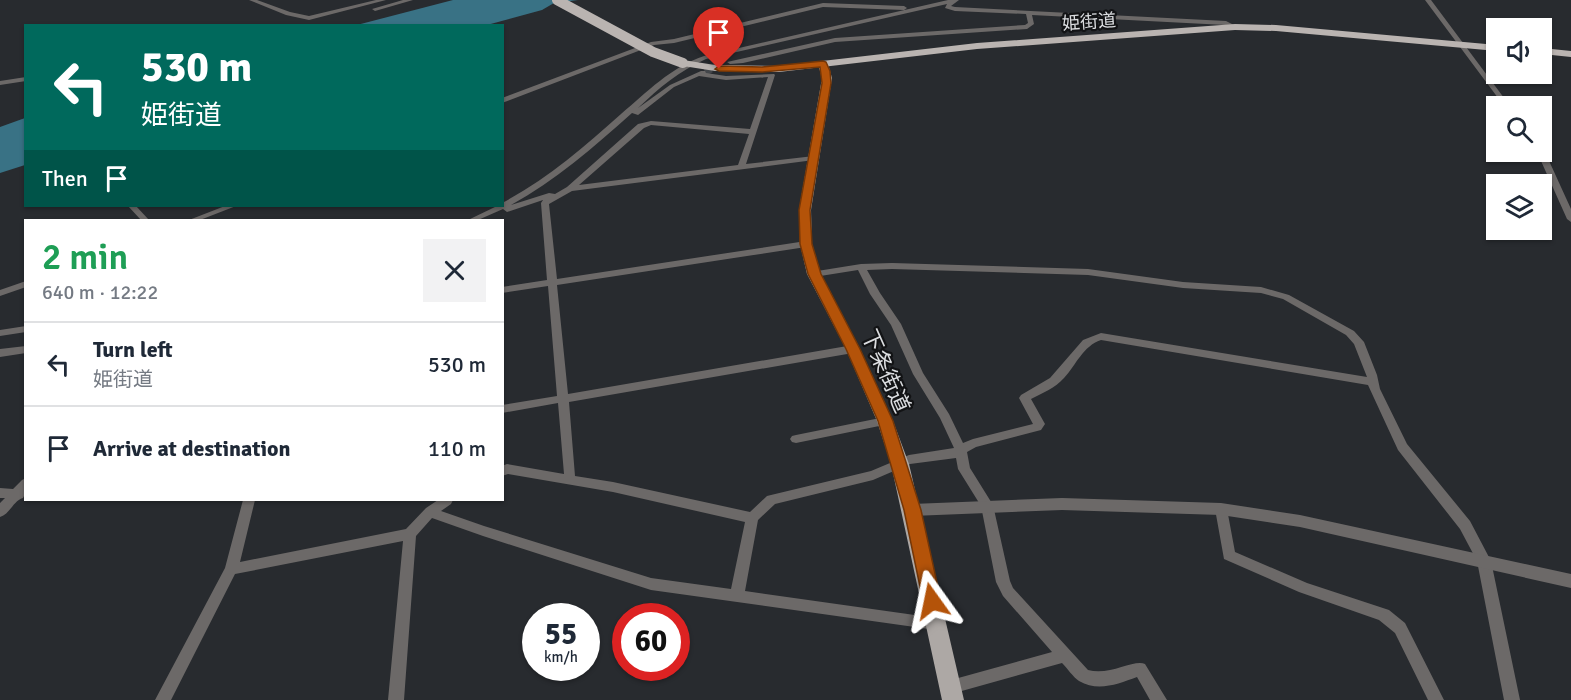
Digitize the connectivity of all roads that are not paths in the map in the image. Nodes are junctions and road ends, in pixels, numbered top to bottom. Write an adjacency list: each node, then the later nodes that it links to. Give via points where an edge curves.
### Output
1 (252, 0): 2 (street, via 309,18)
2 (383, 0)
3 (410, 0): 9 (street)
4 (557, 0): 16 (highway, 姫街道, bridge, via 652,52)
5 (954, 0): 7 (street); 8 (street, via 947,7)
6 (1428, 0): 12 (street)
7 (941, 3): 11 (street); 21 (street, via 901,8 823,5 653,43)
8 (1029, 13): 10 (street, via 1226,23); 11 (street, via 1031,24 1027,27 834,40 727,63)
9 (312, 24)
10 (1235, 27): 12 (highway, 姫街道); 17 (highway, 姫街道, via 943,50)
11 (812, 33): 16 (street)
12 (1460, 45): 13 (highway, 姫街道); 20 (street)
13 (1486, 47)
14 (1552, 52): 15 (highway)
15 (1571, 54)
16 (686, 63): 17 (highway, 姫街道, via 748,70); 22 (street)
17 (823, 64): 24 (main road, 下条街道, via 827,78)
18 (24, 79): 19 (street)
19 (0, 83)
20 (1499, 96)
21 (504, 100)
22 (618, 121): 23 (street, via 629,118 672,86 701,73 726,78 771,75); 28 (street, via 551,178)
23 (753, 132): 26 (street); 27 (street, via 651,123 641,126)
24 (814, 158): 26 (street); 37 (main road, 下条街道, via 805,210)
25 (1545, 162): 36 (street)
26 (741, 168): 27 (street)
27 (570, 189): 32 (street); 40 (street, via 545,202)
28 (504, 204)
29 (133, 207): 33 (street)
30 (229, 207): 34 (street)
31 (498, 207): 32 (street)
32 (482, 216): 35 (street)
33 (144, 219)
34 (196, 219)
35 (474, 219)
36 (1571, 219)
37 (806, 244): 39 (main road, 下条街道); 40 (street)
38 (861, 267): 39 (street); 49 (street, via 1088,272 1277,293 1350,333 1359,342); 54 (street, via 896,324 918,374)
39 (814, 274): 47 (main road, 下条街道)
40 (552, 283): 42 (street); 50 (street)
41 (24, 285): 43 (street)
42 (504, 290)
43 (0, 293)
44 (24, 329): 45 (street)
45 (0, 333)
46 (24, 349): 48 (street)
47 (853, 349): 50 (street); 52 (main road, 下条街道)
48 (0, 353)
49 (1373, 382): 54 (street, via 1094,337 1055,380 1025,398 1037,427 973,443); 69 (street, via 1402,447 1465,525)
50 (562, 399): 51 (street); 57 (street)
51 (504, 409)
52 (885, 421): 53 (street); 55 (main road, 下条街道)
53 (796, 439)
54 (961, 451): 55 (street); 62 (street, via 964,469)
55 (900, 464): 64 (main road, 下条街道); 67 (street, via 873,475 771,500)
56 (504, 470): 57 (street)
57 (568, 480): 67 (street)
58 (0, 493): 59 (street)
59 (21, 494): 65 (street)
60 (249, 501): 70 (street)
61 (446, 501): 66 (street)
62 (987, 505): 63 (street); 64 (street); 74 (street, via 1008,592)
63 (1221, 509): 69 (street, via 1300,521); 79 (street, via 1229,555 1304,588 1384,615 1400,628)
64 (912, 510): 73 (main road, 下条街道)
65 (0, 512)
66 (430, 512): 68 (street); 72 (street, via 651,584)
67 (752, 518): 72 (street)
68 (410, 534): 70 (street); 77 (street)
69 (1484, 561): 71 (street); 80 (street)
70 (231, 570): 76 (street)
71 (1571, 581)
72 (737, 596): 73 (street)
73 (936, 624): 75 (main road, 下条街道)
74 (1065, 655): 75 (street); 78 (street, via 1094,681 1140,669)
75 (952, 694)
76 (163, 700)
77 (396, 700)
78 (1159, 700)
79 (1436, 700)
80 (1512, 700)

